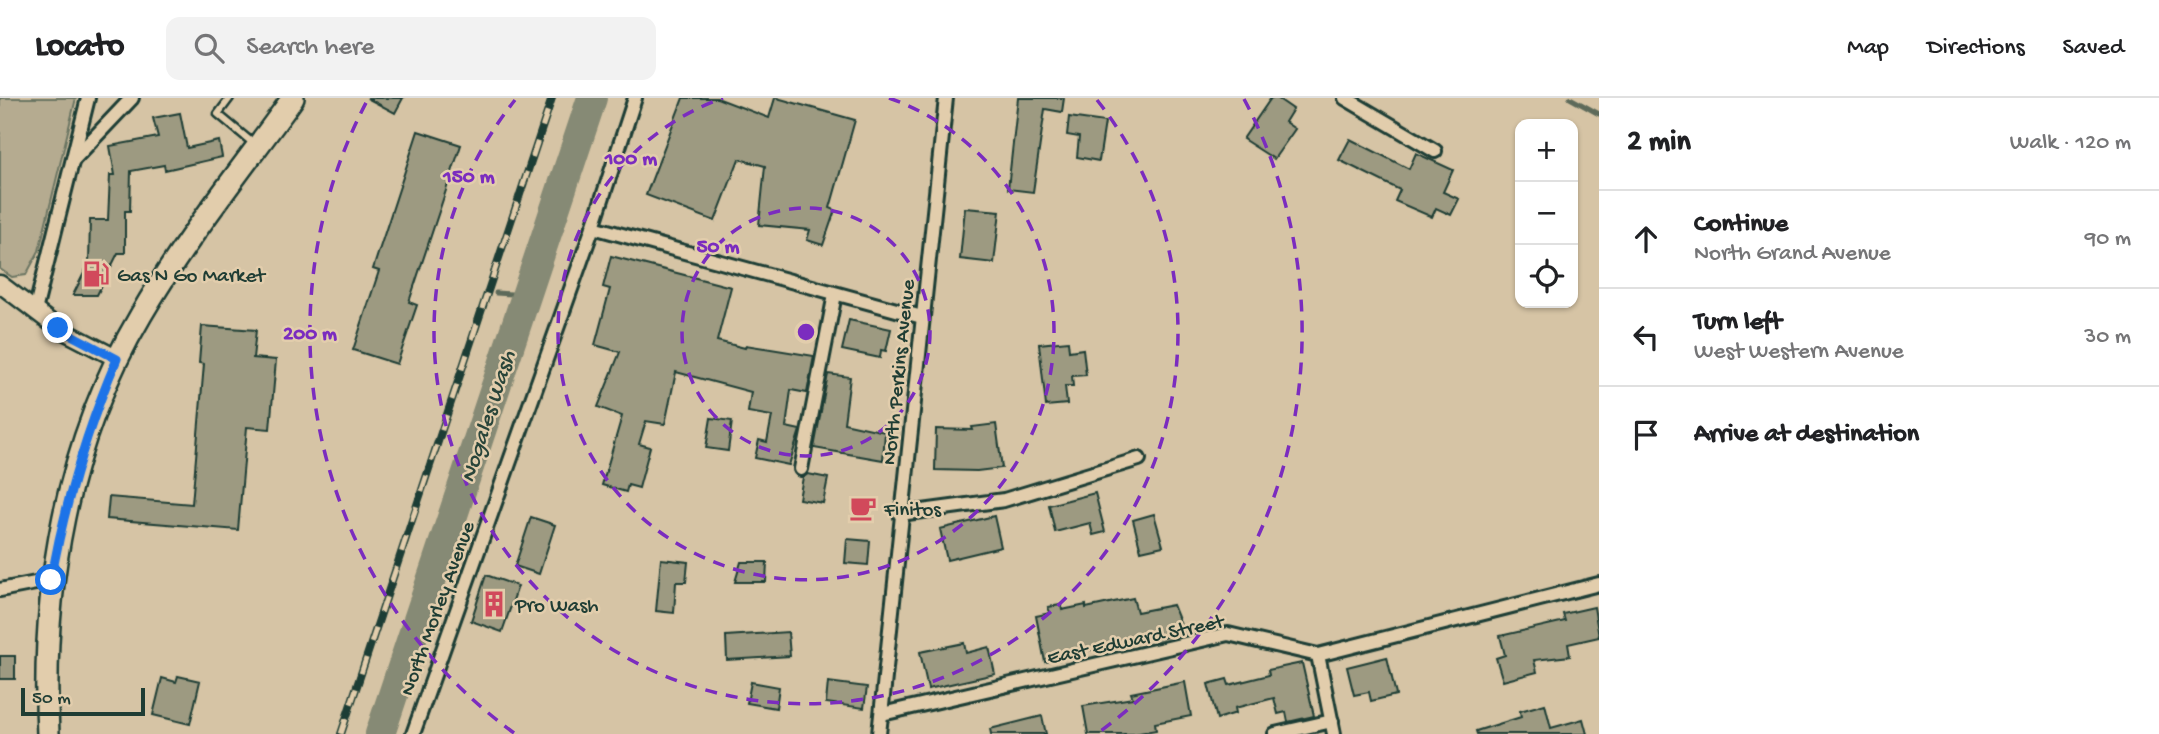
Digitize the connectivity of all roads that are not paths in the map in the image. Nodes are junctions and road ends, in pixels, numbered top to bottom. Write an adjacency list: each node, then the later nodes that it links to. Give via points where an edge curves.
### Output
1 (88, 98): 10 (street)
2 (132, 98): 10 (street)
3 (230, 98): 8 (lane, via 218,114)
4 (293, 98): 8 (main road)
5 (635, 98): 11 (street, North Morley Avenue)
6 (946, 98): 15 (street, North Perkins Avenue)
7 (1345, 98): 9 (street)
8 (258, 147): 16 (main road, via 165,275)
9 (1435, 151)
10 (71, 162): 14 (street)
11 (593, 227): 13 (street); 27 (street, North Morley Avenue)
12 (0, 285): 14 (street)
13 (835, 294): 15 (street); 18 (street)
14 (35, 311): 16 (street)
15 (922, 317): 19 (street, North Perkins Avenue)
16 (117, 359): 20 (main road, via 76,469)
17 (1139, 459): 19 (street, via 1004,500)
18 (801, 469)
19 (900, 513): 24 (street, North Perkins Avenue)
20 (51, 580): 22 (street); 26 (main road)
21 (1599, 584): 23 (street, East Edward Street)
22 (0, 590)
23 (1318, 655): 24 (street, East Edward Street, via 1228,634); 25 (street)
24 (882, 714): 28 (street, North Perkins Avenue)
25 (1333, 728): 29 (street)
26 (48, 734)
27 (412, 734)
28 (879, 734)
29 (1275, 734)

